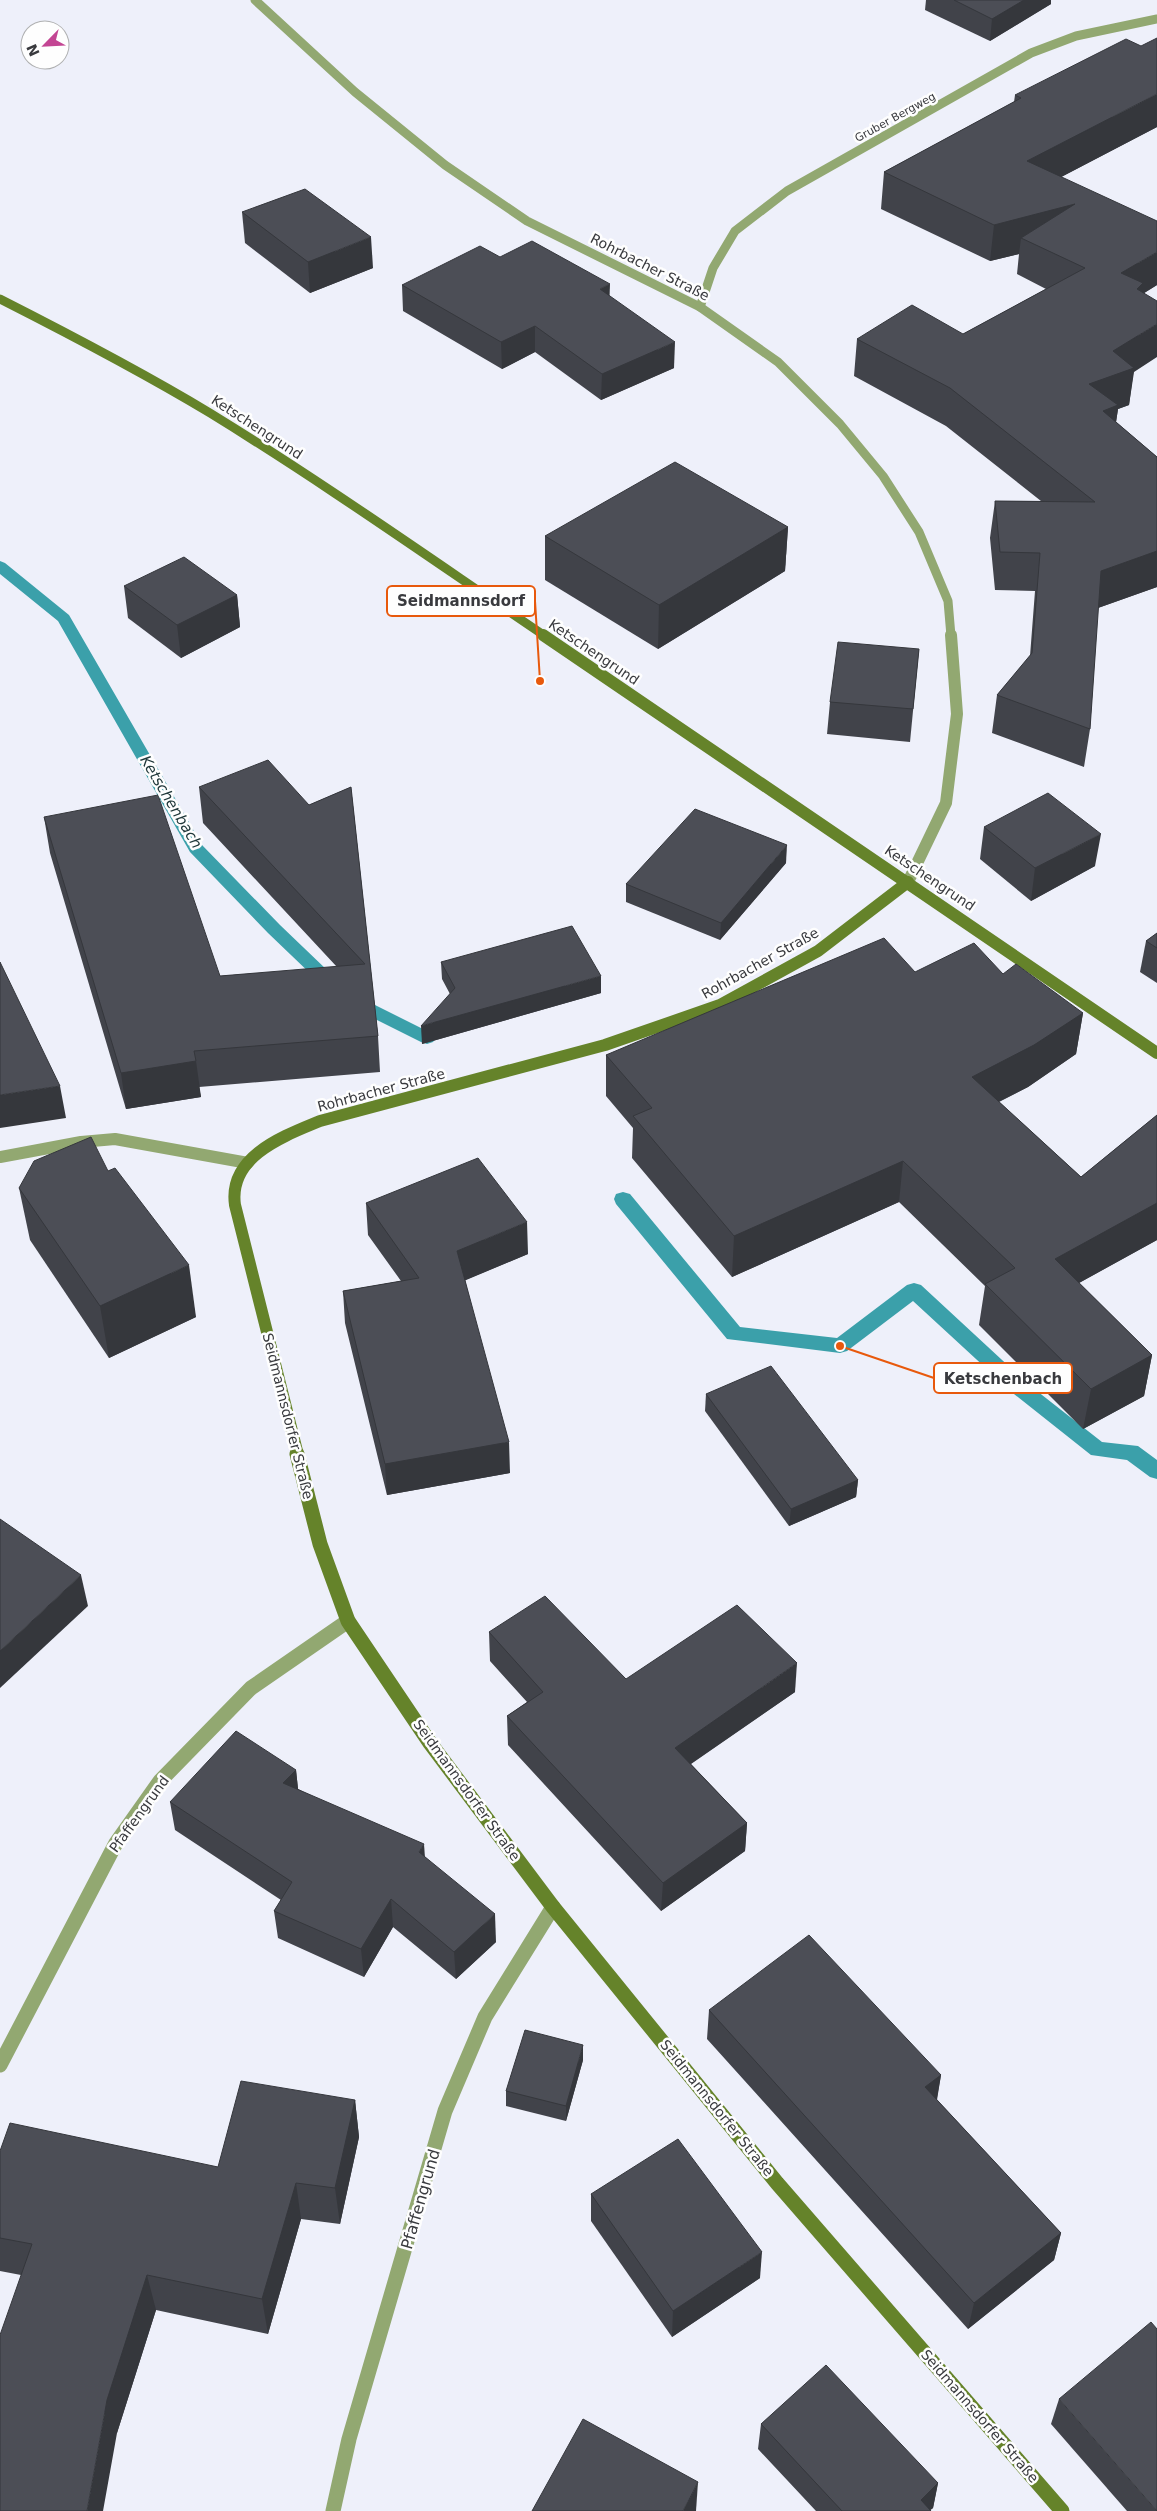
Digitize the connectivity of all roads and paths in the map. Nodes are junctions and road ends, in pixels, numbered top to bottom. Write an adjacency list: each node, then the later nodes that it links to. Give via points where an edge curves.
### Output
1 (255, 0): 4 (street, Rohrbacher Straße, via 355,92 444,164 527,221)
2 (1157, 19): 4 (street, Gruber Bergweg, via 1076,36 1031,53 787,191 735,231 713,268)
3 (0, 299): 5 (street, Ketschengrund, via 109,353 174,391 377,522)
4 (700, 307): 5 (street, Rohrbacher Straße, via 778,362 840,424 883,476 919,532 948,601 957,714 946,803)
5 (908, 882): 6 (street, Ketschengrund); 8 (street, Rohrbacher Straße, via 818,952 720,1005 605,1045 320,1121 258,1151)
6 (1157, 1053)
7 (0, 1157): 8 (street, via 115,1139)
8 (248, 1163): 9 (street, Seidmannsdorfer Straße, via 238,1177 234,1195 239,1224 320,1544)
9 (348, 1621): 10 (street, Seidmannsdorfer Straße, via 430,1743); 11 (street, Pfaffengrund, via 251,1688 160,1781 116,1843)
10 (553, 1907): 12 (street, Pfaffengrund, via 485,2017 445,2111 349,2438); 13 (street, Seidmannsdorfer Straße, via 777,2183)
11 (0, 2065)
12 (333, 2511)
13 (1062, 2511)

